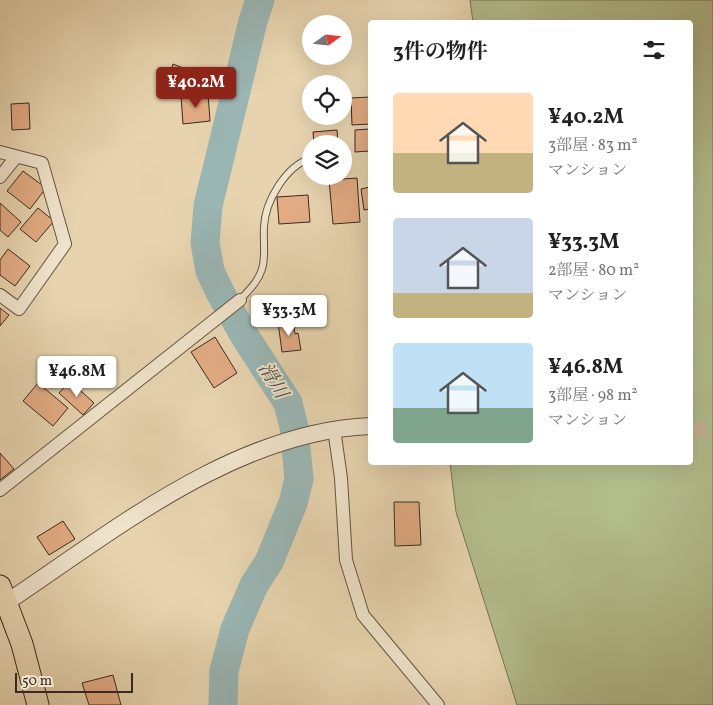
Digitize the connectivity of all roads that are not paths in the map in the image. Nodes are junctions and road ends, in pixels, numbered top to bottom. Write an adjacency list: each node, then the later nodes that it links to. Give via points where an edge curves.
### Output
1 (0, 152): 2 (street)
2 (16, 157): 4 (street); 5 (street, via 42,164 65,244 19,308)
3 (302, 162): 6 (lane, via 285,178 267,206 263,268 254,286)
4 (0, 177)
5 (0, 294)
6 (240, 300): 9 (street)
7 (368, 426): 8 (street)
8 (327, 431): 10 (street, via 235,458 165,496); 12 (street, via 341,478 346,560 363,615)
9 (0, 490)
10 (4, 594): 11 (highway)
11 (38, 705)
12 (438, 705)

